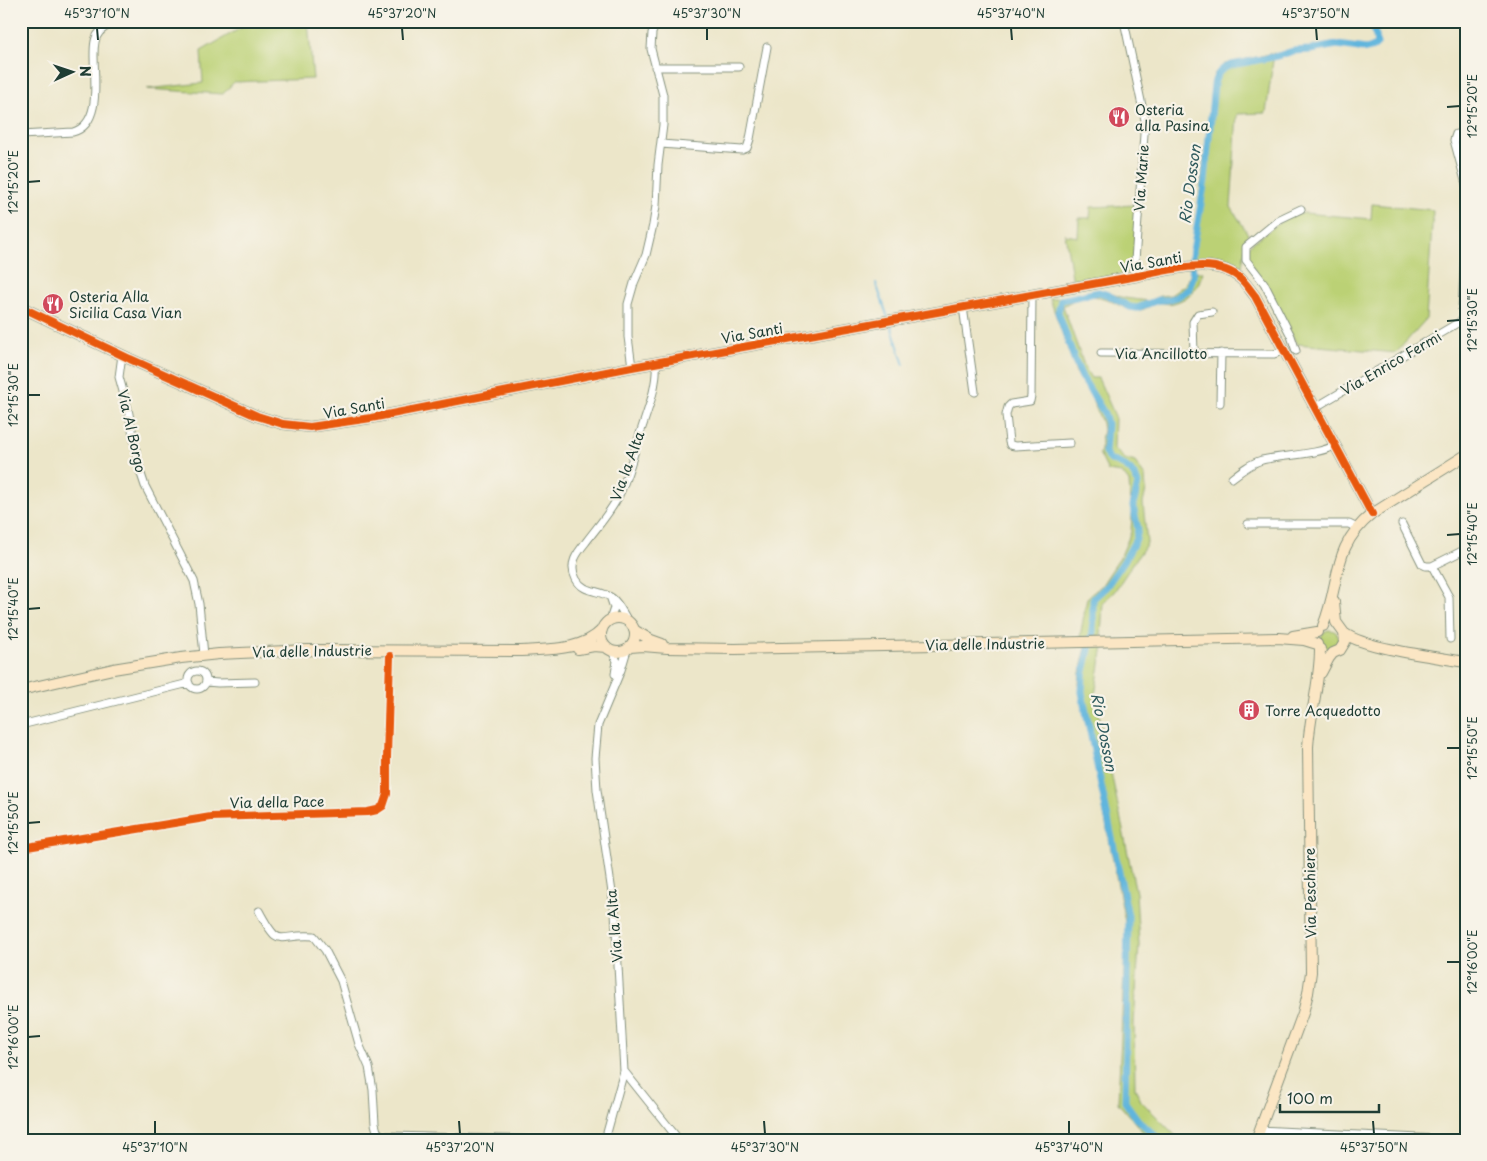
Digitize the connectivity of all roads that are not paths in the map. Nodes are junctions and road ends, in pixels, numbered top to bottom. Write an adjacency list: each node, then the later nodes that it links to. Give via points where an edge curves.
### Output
1 (119, 21): 8 (street, via 97,34 94,101 88,123 73,132)
2 (657, 21): 5 (street, via 651,38)
3 (1124, 21): 13 (street, Via Marie, via 1145,120 1135,261)
4 (767, 47): 9 (street, via 747,148)
5 (655, 66): 6 (street); 9 (street, via 663,95)
6 (739, 67)
7 (1456, 134): 10 (street, via 1454,140)
8 (21, 135)
9 (661, 144): 27 (street, via 653,225 628,304)
10 (1466, 184)
11 (1301, 209): 21 (street, via 1274,224 1246,247 1245,257 1264,283 1292,336)
12 (1466, 230): 14 (street)
13 (1138, 276): 15 (street, Via Santi); 20 (street, Via Santi, via 1200,266 1228,271 1242,280 1255,296)
14 (1465, 288): 19 (street, via 1462,309)
15 (1032, 295): 17 (street, Via Santi); 31 (street, via 1031,396 1030,401 1008,407 1009,442 1015,446)
16 (21, 306): 25 (street, Via Santi)
17 (963, 308): 26 (street, Via Santi); 28 (street)
18 (1212, 312): 23 (street, via 1198,314 1194,322)
19 (1465, 319): 30 (street, Via Enrico Fermi)
20 (1283, 350): 24 (street, Via Ancillotto, via 1274,354); 30 (street, Via Santi)
21 (1296, 351)
22 (1101, 353): 23 (street, Via Ancillotto)
23 (1194, 353): 24 (street, Via Ancillotto)
24 (1222, 353): 29 (street, Via Ancillotto)
25 (122, 355): 27 (street, Via Santi, via 257,416 283,424 310,427); 56 (street, Via Al Borgo, via 119,375 140,471 194,581)
26 (656, 363): 27 (street, Via Santi); 42 (street, Via la Alta, via 652,394 619,495 578,550 572,566 580,586)
27 (632, 367)
28 (975, 392)
29 (1220, 403)
30 (1316, 407): 32 (street, Via Santi)
31 (1070, 442)
32 (1336, 445): 34 (street, via 1261,460); 35 (street, Via Santi)
33 (1466, 455): 35 (street)
34 (1232, 478)
35 (1372, 514): 38 (street)
36 (1248, 524): 38 (street, via 1349,524)
37 (1402, 524): 40 (street, via 1422,564)
38 (1357, 528): 41 (street, via 1344,550)
39 (1466, 549): 40 (street)
40 (1432, 566): 49 (street, via 1450,598)
41 (1335, 584): 45 (street); 46 (street, via 1334,604)
42 (610, 596): 43 (street, via 614,608); 44 (street)
43 (610, 620): 44 (street, via 620,619); 47 (street)
44 (631, 626): 52 (street, via 634,642); 54 (street, Via delle Industrie, via 662,644)
45 (1320, 629): 46 (street, via 1328,624); 48 (street, Via delle Industrie); 51 (street, via 1316,636)
46 (1341, 629): 50 (street, via 1355,640); 55 (street, via 1344,642)
47 (602, 630): 53 (street, via 601,639); 56 (street, Via delle Industrie, via 579,644 545,650 308,650)
48 (1278, 638): 51 (street, Via delle Industrie, via 1304,640); 54 (street, Via delle Industrie)
49 (1450, 639)
50 (1378, 646): 55 (street, via 1352,646); 58 (street)
51 (1318, 647): 55 (street, via 1328,653); 61 (street, Via Peschiere)
52 (629, 648): 53 (street, via 622,652); 54 (street, Via delle Industrie); 65 (street)
53 (609, 649): 57 (street, Via delle Industrie, via 594,646 533,656); 65 (street, via 616,658 617,668)
54 (692, 649)
55 (1336, 652): 61 (street, via 1325,664)
56 (204, 655): 63 (street, Via delle Industrie, via 113,668)
57 (390, 656): 64 (street, Via delle Industrie, via 264,656 196,661 126,671); 67 (street, Via della Pace, via 387,794 385,803 377,810 211,817)
58 (1466, 662)
59 (206, 682): 60 (street); 62 (street, via 197,689); 62 (street, via 204,674 197,672 190,675)
60 (256, 682)
61 (1317, 682): 70 (street, Via Peschiere, via 1308,732 1310,979 1303,1013)
62 (189, 683): 66 (street)
63 (21, 690)
64 (21, 695)
65 (609, 696): 69 (street, Via la Alta, via 598,725 596,790 614,913)
66 (21, 725)
67 (21, 848)
68 (259, 911): 71 (street, via 276,937 314,936 329,958 341,981 369,1067)
69 (624, 1071): 73 (street, Via la Alta); 74 (street)
70 (1258, 1135): 75 (street); 76 (street)
71 (379, 1138): 72 (street)
72 (546, 1140)
73 (605, 1140)
74 (679, 1140)
75 (1248, 1140)
76 (1460, 1140)

